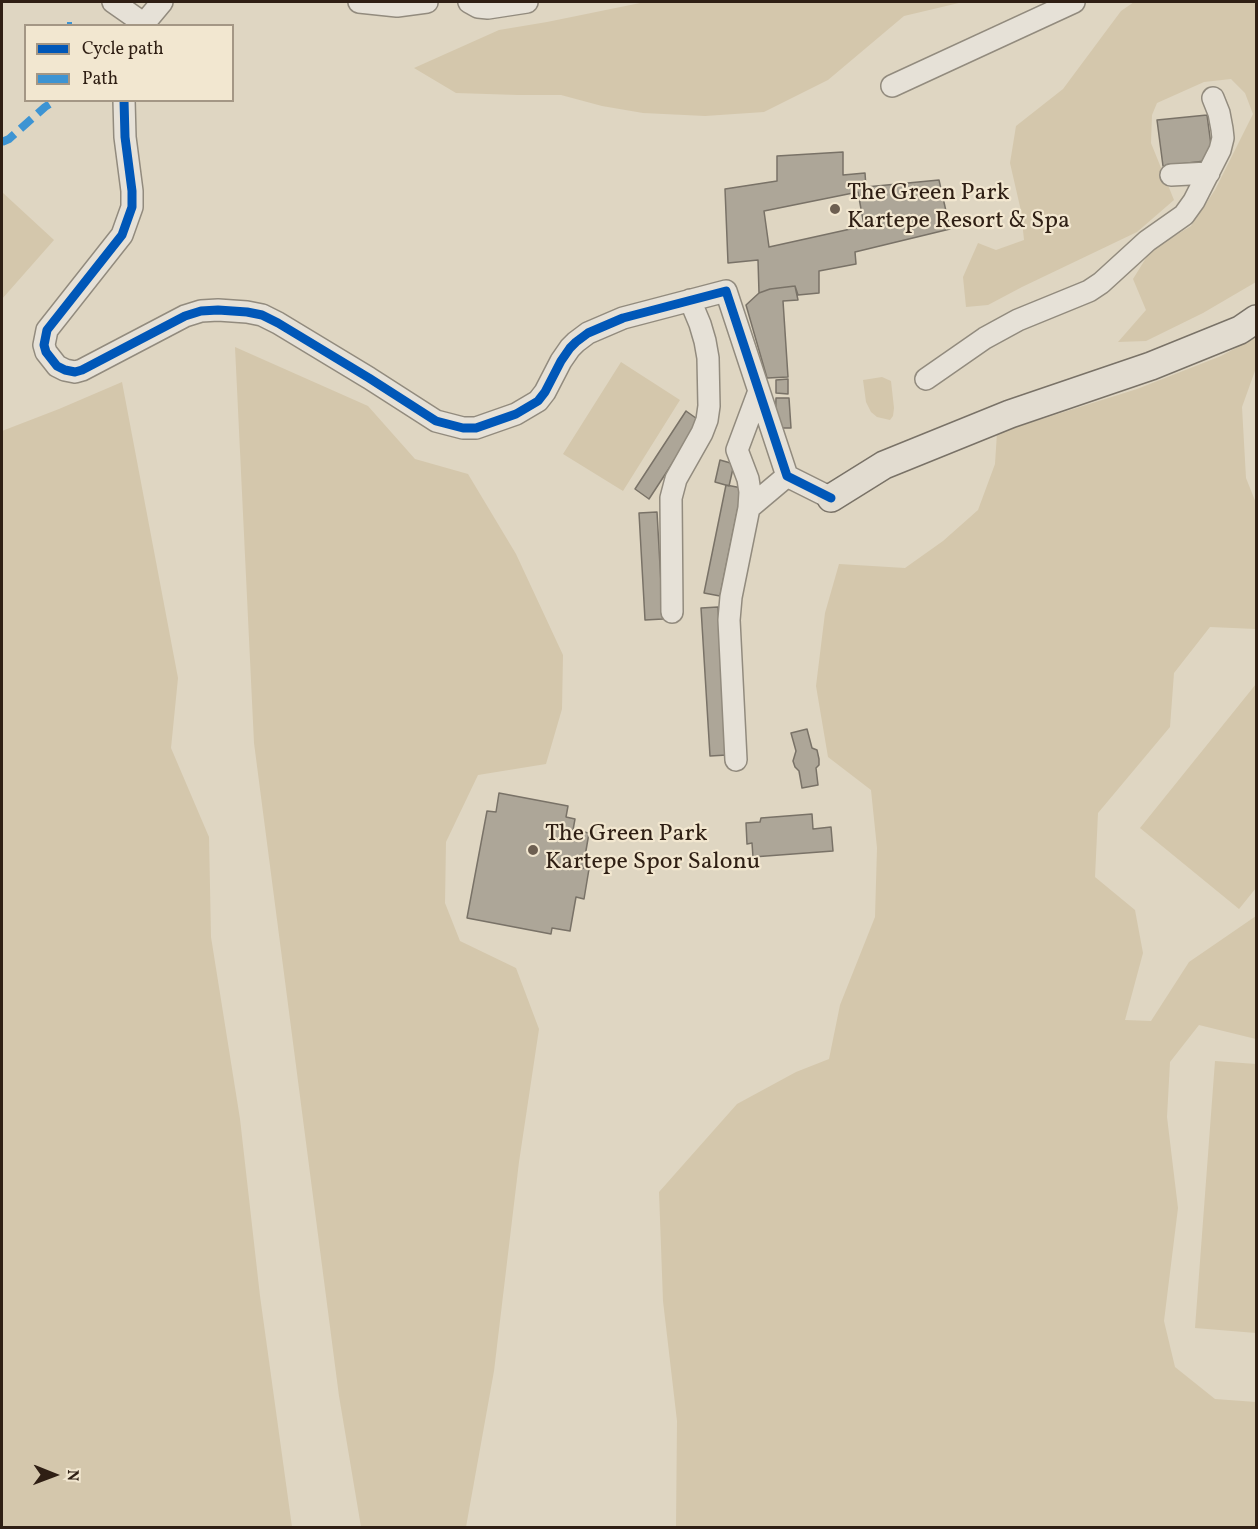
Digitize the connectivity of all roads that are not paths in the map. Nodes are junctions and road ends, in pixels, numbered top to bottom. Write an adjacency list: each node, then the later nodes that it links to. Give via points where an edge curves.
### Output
1 (113, 2): 8 (street)
2 (162, 2): 8 (street)
3 (359, 2): 4 (street, via 397,6)
4 (427, 2)
5 (469, 2): 6 (street, via 488,8)
6 (527, 2)
7 (1074, 2): 9 (street)
8 (142, 24)
9 (892, 86)
10 (1213, 98): 12 (street, via 1223,138)
11 (124, 102): 14 (street, via 132,207 122,235 47,330 46,352 65,370 82,370 201,310 247,312 278,323 435,421 476,428 516,414 538,401 570,348 588,333 623,318)
12 (1209, 173): 13 (street); 16 (street, via 1184,214 1101,283 985,338)
13 (1171, 175)
14 (690, 300): 17 (street, via 726,291); 21 (street, via 705,341 709,406 702,433 676,479 671,498)
15 (1257, 319): 19 (main road, via 1240,330 1151,366 1010,414 884,465)
16 (926, 379)
17 (759, 391): 18 (street); 20 (street, via 736,450 748,479)
18 (788, 476): 19 (street); 20 (street)
19 (831, 498)
20 (749, 508): 22 (street, via 729,620)
21 (672, 612)
22 (736, 760)

